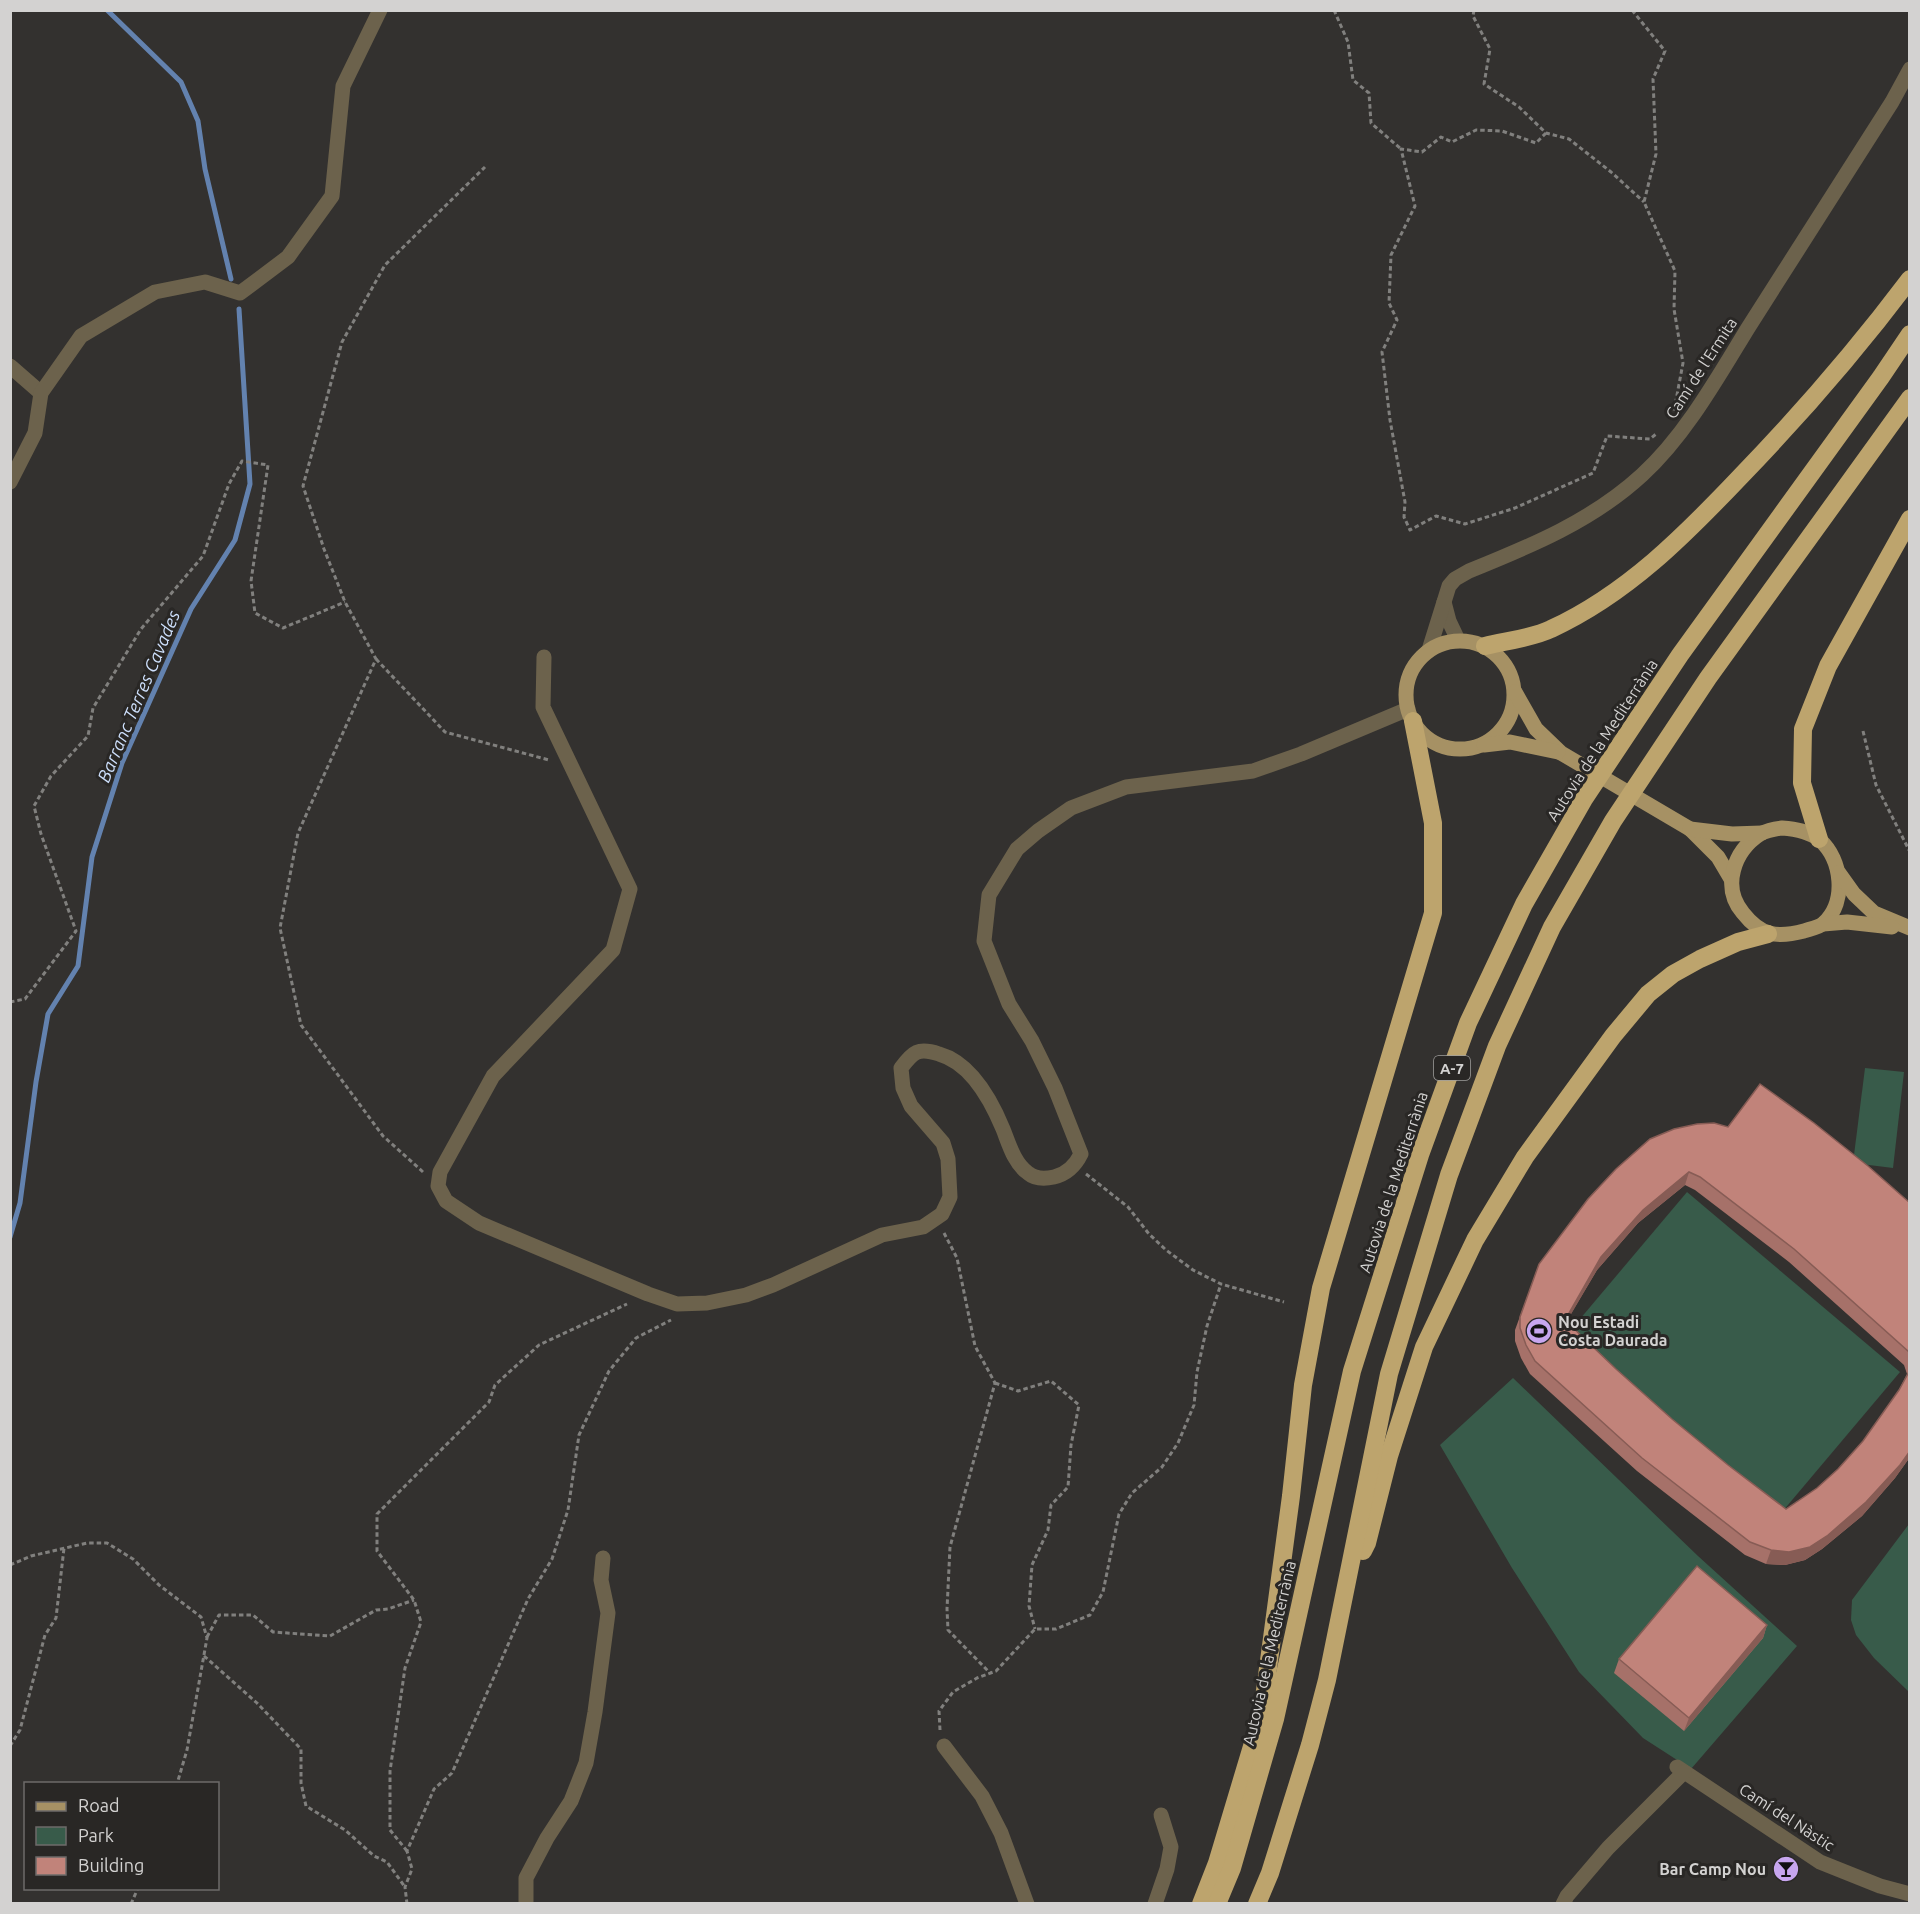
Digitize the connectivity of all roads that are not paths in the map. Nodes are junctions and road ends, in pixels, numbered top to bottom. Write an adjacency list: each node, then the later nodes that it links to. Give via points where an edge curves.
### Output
1 (380, 10): 6 (street, via 343,86 332,196 288,257 240,293 205,282 155,292 81,336)
2 (1910, 69): 10 (street, Camí de l'Ermita, via 1680,433 1643,475 1598,510 1455,579)
3 (1910, 279): 12 (highway, via 1773,442 1679,540 1620,590 1550,630)
4 (1910, 334): 36 (highway, Autovia de la Mediterrània / A-7, via 1680,655 1584,799 1524,904 1468,1023 1420,1155 1352,1371 1275,1719 1232,1868)
5 (10, 366): 6 (street)
6 (42, 393): 8 (street, via 34,433)
7 (1910, 398): 28 (highway, A-7, via 1708,678 1613,821 1552,927 1497,1046 1449,1175 1389,1374)
8 (10, 482)
9 (1910, 519): 21 (highway, via 1828,666 1803,729 1802,783)
10 (1444, 602): 11 (street); 13 (street, Camí de l'Ermita)
11 (1458, 640): 12 (main road); 13 (main road)
12 (1485, 646): 15 (main road, via 1511,674)
13 (1429, 650): 16 (main road, via 1409,676 1406,693)
14 (544, 657): 16 (street, via 543,707 630,889 614,950 493,1076 440,1172 438,1186 446,1201 479,1223 677,1304 707,1304 746,1295 882,1235 923,1227 942,1214 950,1197 948,1160 943,1143 911,1106 903,1088 901,1068 912,1054 927,1050 962,1066 996,1111 1014,1156 1028,1174 1044,1179 1060,1176 1075,1166 1081,1154 1071,1124 1032,1041 1009,1004 984,941 989,895 1017,849 1038,831 1071,808 1126,787 1253,771)
15 (1515, 692): 17 (main road, via 1513,710 1505,725); 18 (main road, via 1536,729)
16 (1410, 715): 17 (main road, via 1425,736 1441,746); 35 (highway, via 1433,822 1433,913 1322,1288 1303,1385 1262,1713)
17 (1478, 746): 18 (main road, via 1510,742)
18 (1561, 753): 19 (main road)
19 (1690, 829): 20 (main road); 23 (main road, via 1718,857)
20 (1762, 833): 21 (main road, via 1782,828 1802,830); 23 (main road, via 1747,844 1736,860)
21 (1819, 839): 22 (main road, via 1832,854)
22 (1839, 873): 24 (main road, via 1838,897); 25 (main road, via 1874,913)
23 (1731, 879): 26 (main road, via 1741,911)
24 (1823, 924): 25 (main road, via 1847,922); 26 (main road, via 1788,935)
25 (1910, 928)
26 (1768, 934): 28 (highway, via 1700,959 1648,994 1525,1157 1475,1240 1424,1347 1389,1456 1367,1543)
27 (603, 1558): 32 (street, via 601,1580 608,1613 586,1763 571,1801 525,1878)
28 (1347, 1582): 37 (highway, A-7, via 1328,1680 1310,1745)
29 (944, 1746): 33 (street, via 982,1796 1001,1833)
30 (1161, 1815): 34 (street, via 1171,1847)
31 (1910, 1894): 38 (street, Camí del Nàstic, via 1820,1862 1681,1769)
32 (526, 1904)
33 (1027, 1904)
34 (1155, 1904)
35 (1201, 1904)
36 (1217, 1904)
37 (1257, 1904)
38 (1563, 1904)

